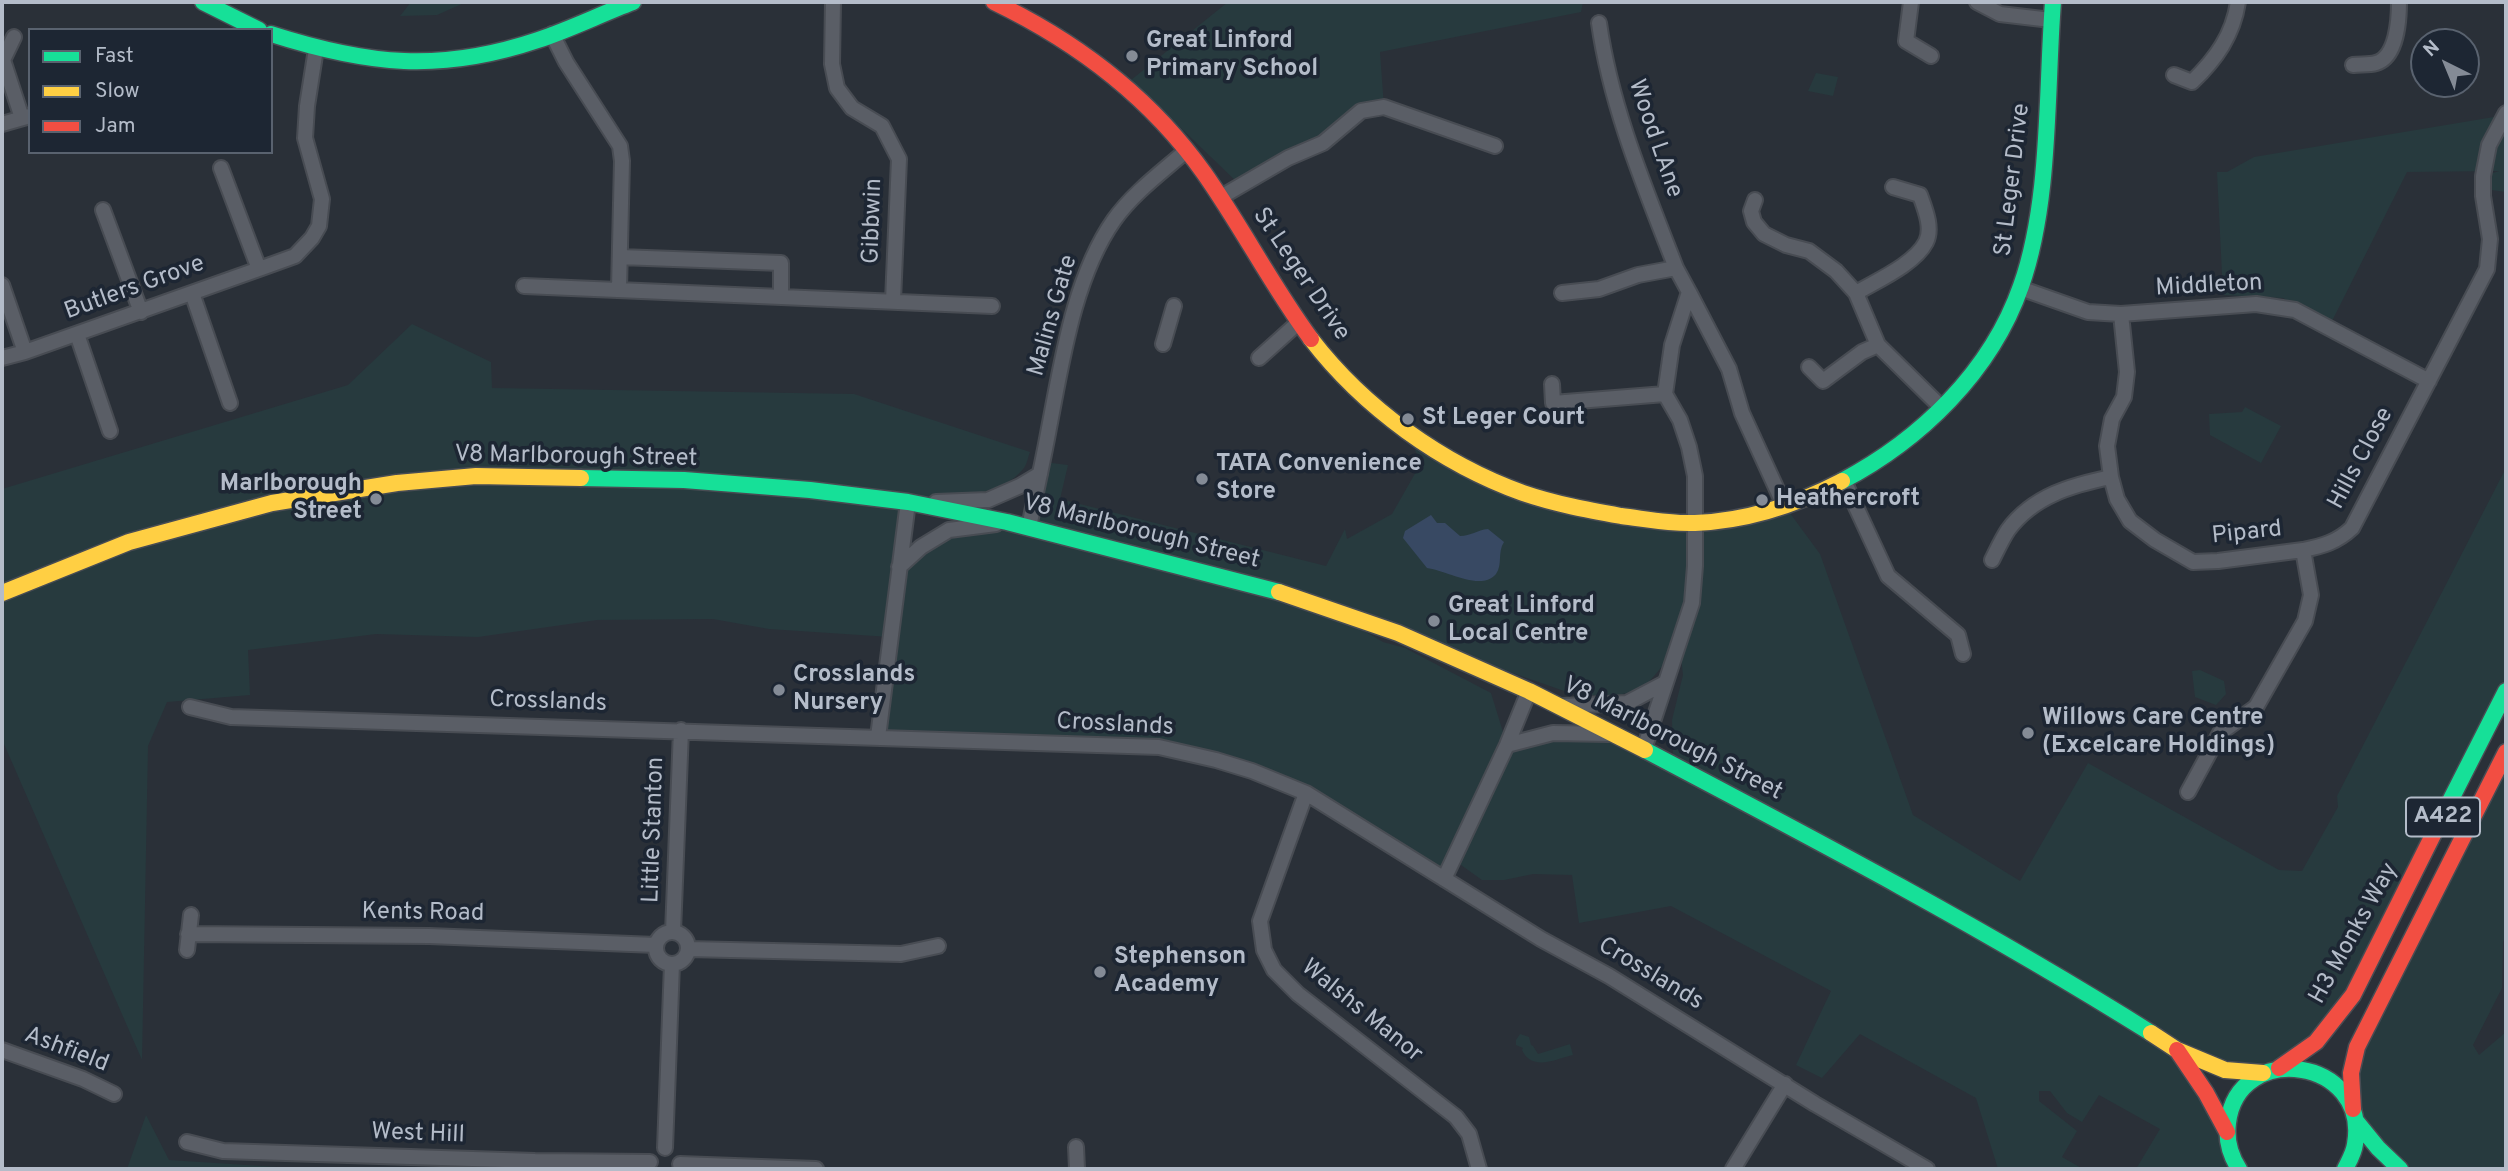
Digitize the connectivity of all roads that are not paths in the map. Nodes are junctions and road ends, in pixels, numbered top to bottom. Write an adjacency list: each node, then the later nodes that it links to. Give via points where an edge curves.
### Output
1 (203, 2): 12 (street)
2 (633, 2): 13 (street)
3 (833, 2): 43 (street, Gibbwin, via 832,64 837,88 852,108 882,127 899,159)
4 (994, 2): 25 (street, St Leger Drive, via 1094,58 1150,107)
5 (1911, 2): 17 (street, via 1906,41)
6 (1977, 2): 10 (street, via 2000,15)
7 (2053, 2): 10 (street, St Leger Drive)
8 (2238, 2): 20 (street, via 2228,37 2211,64 2192,82)
9 (2399, 2): 19 (street, via 2390,51 2379,62)
10 (2051, 20): 36 (street, St Leger Drive, via 2043,162 2032,248)
11 (1599, 23): 32 (street, Wood LAne, via 1630,149)
12 (254, 28)
13 (552, 34): 16 (street, via 471,58 418,64); 31 (street, via 620,146)
14 (273, 35): 16 (street)
15 (14, 37): 18 (street)
16 (316, 50): 33 (street, Butlers Grove, via 305,138 322,199 319,226 295,256)
17 (1931, 56)
18 (2, 60): 22 (street)
19 (2353, 65)
20 (2174, 75)
21 (2506, 113): 56 (street, Hills Close, via 2489,145 2483,176 2490,239 2487,269)
22 (26, 117): 23 (street)
23 (2, 124)
24 (1495, 146): 28 (street, via 1376,107 1354,115 1323,143)
25 (1187, 150): 28 (street, St Leger Drive); 62 (street, Malins Gate, via 1134,197 1101,240 1067,338)
26 (221, 168): 33 (street)
27 (1893, 187): 41 (street, via 1920,195 1928,219 1927,241 1912,259)
28 (1221, 197): 48 (street, St Leger Drive)
29 (1755, 200): 41 (street, via 1751,211 1764,234 1809,251)
30 (103, 210): 46 (street)
31 (620, 257): 37 (street); 42 (street, via 781,263)
32 (1676, 268): 38 (street, Wood LAne); 40 (street, via 1599,289)
33 (260, 269): 39 (street, Butlers Grove)
34 (2, 285): 52 (street)
35 (524, 286): 37 (street, Gibbwin)
36 (2020, 288): 47 (street, Middleton, via 2088,312); 60 (street, St Leger Drive, via 2002,329 1973,374)
37 (619, 289): 42 (street, Gibbwin)
38 (1689, 292): 58 (street, via 1672,345); 66 (street, Wood LAne, via 1728,369 1742,413)
39 (192, 293): 46 (street, Butlers Grove); 59 (street)
40 (1562, 293)
41 (1856, 293): 51 (street)
42 (780, 295): 43 (street, Gibbwin)
43 (893, 301): 44 (street, Gibbwin)
44 (992, 306)
45 (1174, 306): 50 (street)
46 (141, 312): 49 (street, Butlers Grove)
47 (2121, 314): 56 (street, Middleton, via 2256,304 2295,310); 63 (street, Pipard, via 2127,372 2124,397 2112,419 2106,446)
48 (1299, 322): 54 (street); 68 (street, St Leger Drive, via 1326,358 1365,397 1421,439 1472,469 1520,491 1585,510)
49 (77, 334): 52 (street, Butlers Grove); 61 (street)
50 (1163, 344)
51 (1878, 345): 55 (street, via 1823,382); 60 (street)
52 (25, 352): 53 (street, Butlers Grove)
53 (2, 358)
54 (1259, 358)
55 (1809, 367)
56 (2428, 381): 70 (street, Hills Close, via 2352,528 2340,539)
57 (1552, 384): 58 (street, via 1553,403)
58 (1665, 394): 68 (street, via 1689,447 1695,476)
59 (230, 403)
60 (1942, 408): 64 (street, St Leger Drive, via 1892,450)
61 (110, 430)
62 (1040, 474): 65 (street, via 988,500); 69 (street, Malins Gate)
63 (2110, 477): 70 (street, Pipard, via 2130,521 2193,562); 71 (street, via 2060,491 2031,508 2009,530)
64 (1844, 481): 66 (street, St Leger Drive); 74 (street, via 1888,576 1958,635)
65 (910, 503): 67 (street, V8 Marlborough Street); 72 (street); 73 (street, V8 Marlborough Street, via 684,480 476,477 397,483 272,503 142,539)
66 (1784, 505): 68 (street, St Leger Drive)
67 (1007, 522): 69 (street, V8 Marlborough Street); 72 (street, via 949,530)
68 (1695, 523): 75 (street, via 1692,603)
69 (1029, 528): 76 (street, V8 Marlborough Street, via 1312,603 1398,633)
70 (2303, 551): 86 (street, via 2311,596 2305,621 2256,707 2220,733)
71 (1992, 560)
72 (899, 567): 82 (street)
73 (2, 593)
74 (1963, 654)
75 (1665, 683): 79 (street, via 1627,703); 84 (street)
76 (1529, 691): 79 (street, V8 Marlborough Street); 83 (street)
77 (2506, 691): 99 (street, H3 Monks Way / A422, via 2353,995 2316,1042)
78 (190, 707): 80 (street, Crosslands, via 231,717)
79 (1560, 707): 81 (street, V8 Marlborough Street)
80 (681, 730): 82 (street, Crosslands); 90 (street, Little Stanton)
81 (1614, 734): 83 (street, via 1553,733); 84 (street, V8 Marlborough Street)
82 (878, 737): 87 (street, Crosslands, via 1159,747 1265,775)
83 (1507, 745): 88 (street)
84 (1644, 749): 98 (street, V8 Marlborough Street, via 1896,883 2062,977)
85 (2506, 752): 103 (street, H3 Monks Way / A422, via 2357,1047 2351,1073)
86 (2188, 792)
87 (1306, 793): 88 (street, Crosslands); 113 (street, Walshs Manor, via 1260,921 1264,950 1274,970 1298,994 1456,1117 1469,1134)
88 (1444, 879): 101 (street, Crosslands)
89 (191, 915): 91 (street)
90 (674, 932): 92 (street, via 661,937); 94 (street, via 686,939)
91 (188, 934): 92 (street, Kents Road, via 429,936); 95 (street)
92 (656, 945): 96 (street, via 658,956)
93 (938, 946): 94 (street, via 901,954)
94 (688, 949): 96 (street, via 681,961)
95 (187, 950)
96 (672, 964): 107 (street)
97 (2, 1050): 102 (street, Ashfield)
98 (2177, 1050): 100 (street, V8 Marlborough Street, via 2225,1070); 104 (street, V8 Marlborough Street)
99 (2279, 1068): 100 (street, A422); 103 (street, A422, via 2302,1068 2324,1075 2346,1096)
100 (2263, 1073): 104 (street, A422, via 2236,1097)
101 (1785, 1084): 114 (street); 115 (street, Crosslands)
102 (114, 1094)
103 (2355, 1115): 118 (street, A422, via 2355,1149); 119 (street)
104 (2227, 1132): 108 (street, A422)
105 (187, 1142): 109 (street, West Hill, via 223,1151)
106 (1076, 1147): 112 (street)
107 (665, 1148): 109 (street, via 653,1154); 110 (street, via 674,1152)
108 (2230, 1152): 116 (street, A422); 117 (street, A422)
109 (650, 1166)
110 (680, 1167): 111 (street)
111 (816, 1169)
112 (1077, 1169)
113 (1479, 1169)
114 (1733, 1169)
115 (1927, 1169)
116 (2228, 1169)
117 (2239, 1169)
118 (2344, 1169)
119 (2400, 1169)

